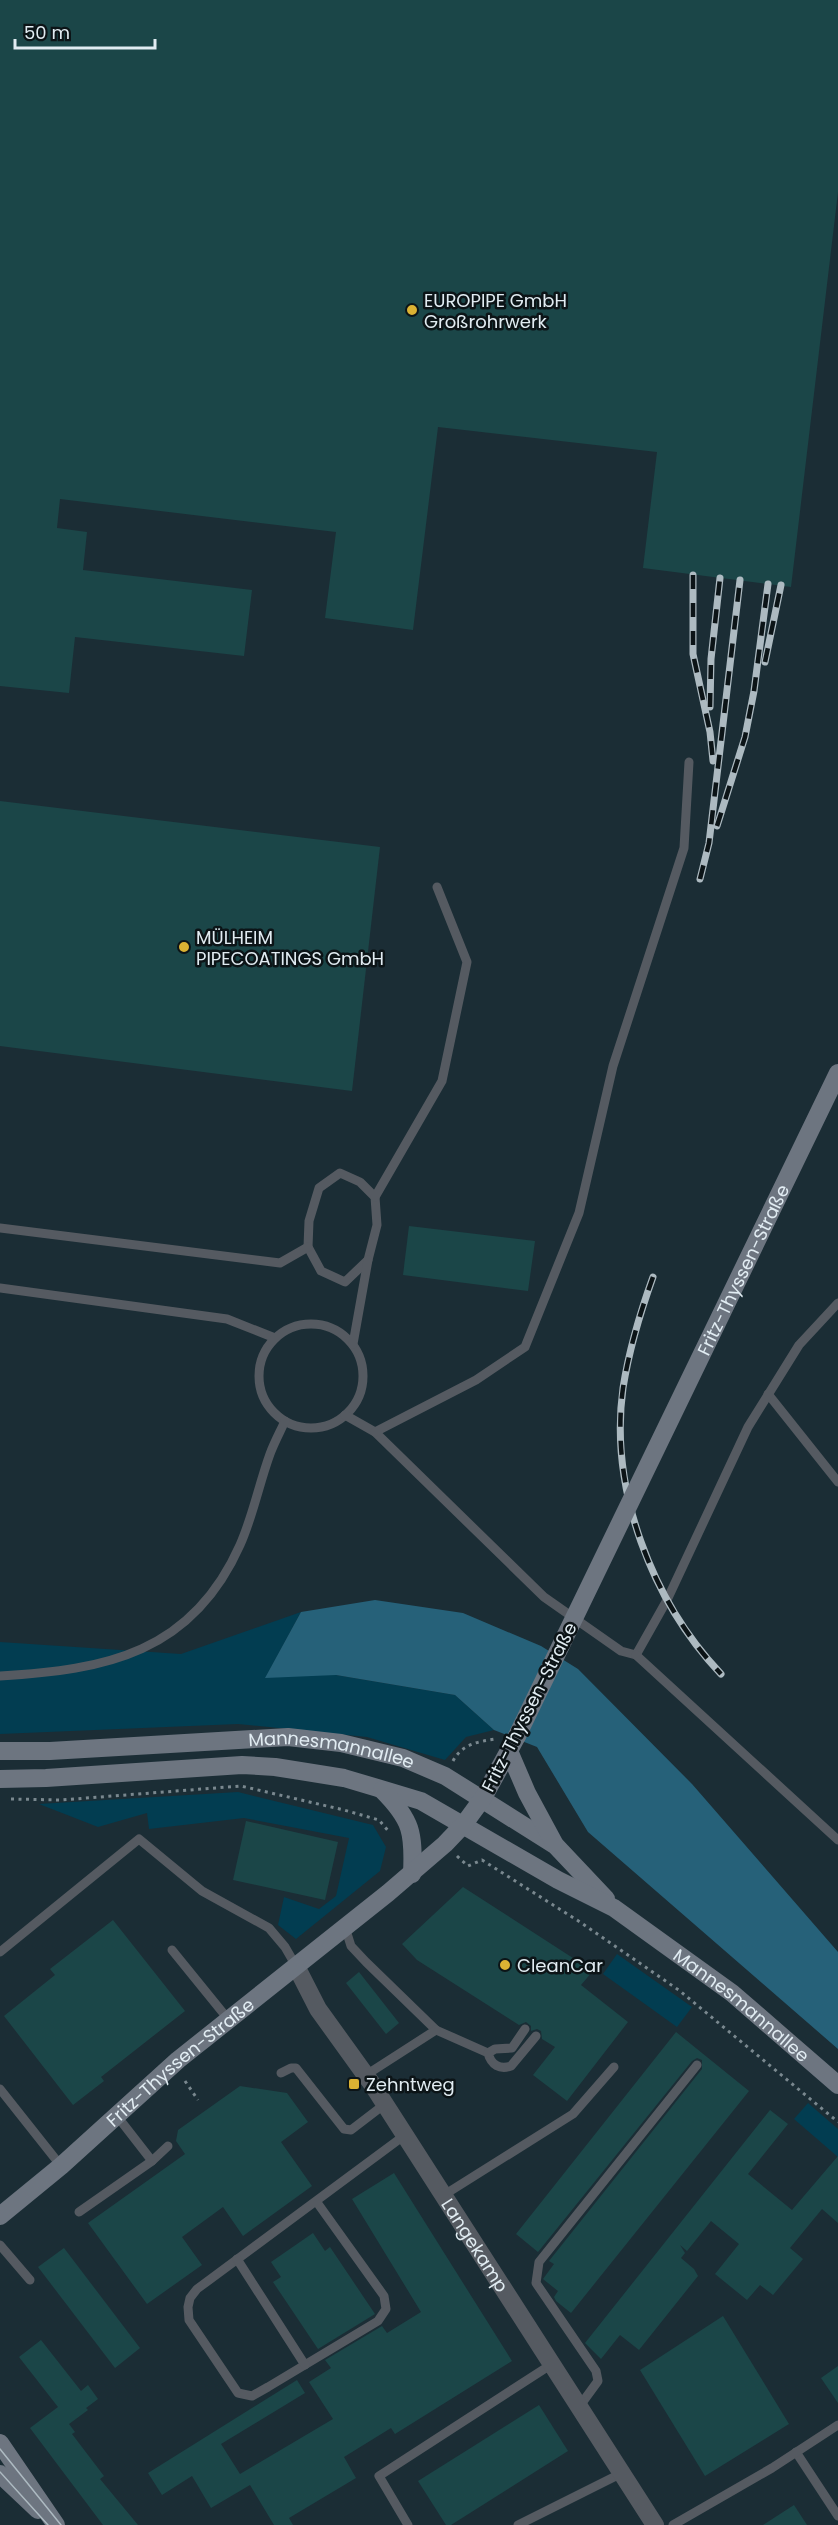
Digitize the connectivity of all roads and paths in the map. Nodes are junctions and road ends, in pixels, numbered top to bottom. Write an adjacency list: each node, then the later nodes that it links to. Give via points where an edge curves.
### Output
1 (689, 762): 15 (lane, via 684,848 614,1066 579,1213 525,1347 476,1380)
2 (437, 887): 4 (lane, via 467,963 442,1081)
3 (838, 1073): 19 (street, Fritz-Thyssen-Straße, bridge)
4 (375, 1197): 6 (lane, via 360,1182 340,1173 319,1188 309,1221); 7 (lane, via 377,1225)
5 (0, 1228): 6 (lane, via 280,1263)
6 (308, 1247): 7 (lane, via 321,1271 345,1282)
7 (368, 1260): 11 (lane)
8 (0, 1288): 10 (lane, via 227,1319)
9 (838, 1304): 12 (lane, via 799,1345)
10 (275, 1338): 11 (lane, via 290,1328 315,1323 332,1328); 14 (lane, via 262,1359 259,1377 270,1408)
11 (353, 1344): 13 (lane, via 361,1360 363,1379 359,1396)
12 (768, 1394): 16 (lane); 17 (lane)
13 (345, 1415): 14 (lane, via 326,1426 302,1427); 15 (lane)
14 (285, 1421): 18 (lane, via 240,1546 223,1577 193,1613 165,1636 129,1656 88,1668)
15 (375, 1432): 17 (lane, via 544,1597 621,1651)
16 (838, 1482)
17 (636, 1655): 27 (lane)
18 (0, 1676)
19 (513, 1743): 23 (street, Fritz-Thyssen-Straße); 29 (street, via 527,1792)
20 (0, 1751): 23 (street, Mannesmannallee, via 288,1737 341,1743 403,1758)
21 (0, 1779): 22 (street, Mannesmannallee, via 242,1765 308,1770)
22 (380, 1787): 25 (street, Mannesmannallee, via 422,1801); 26 (street, via 396,1804)
23 (483, 1798): 25 (street, Fritz-Thyssen-Straße); 29 (street, Mannesmannallee)
24 (10, 1799): 26 (path, via 61,1800 241,1786 370,1818 392,1834)
25 (464, 1824): 28 (street, Fritz-Thyssen-Straße); 31 (street, Mannesmannallee, via 558,1880)
26 (411, 1830): 30 (street)
27 (838, 1840)
28 (445, 1844): 30 (street, Fritz-Thyssen-Straße); 51 (path, via 468,1866 482,1860 680,1991)
29 (555, 1846): 31 (street, Mannesmannallee)
30 (412, 1874): 32 (street, Fritz-Thyssen-Straße)
31 (615, 1908): 46 (street, Mannesmannallee, via 732,1993)
32 (345, 1927): 35 (street, Fritz-Thyssen-Straße); 38 (lane, via 351,1946)
33 (172, 1950): 36 (lane)
34 (0, 1952): 35 (lane, via 139,1839 202,1891 269,1928)
35 (296, 1966): 36 (street, Fritz-Thyssen-Straße); 44 (street, Langekamp, via 318,2009)
36 (228, 2019): 50 (street, Fritz-Thyssen-Straße)
37 (525, 2029): 40 (lane, via 512,2048)
38 (436, 2030): 40 (lane); 44 (lane)
39 (536, 2036): 40 (lane, via 506,2068 490,2061)
40 (488, 2053)
41 (697, 2065): 65 (lane, via 539,2262 536,2283 596,2371 598,2381)
42 (614, 2067): 56 (lane, via 573,2114)
43 (281, 2073): 49 (lane, via 296,2068 344,2129 351,2130)
44 (366, 2075): 49 (street, Langekamp)
45 (185, 2081): 48 (path)
46 (838, 2085)
47 (0, 2089): 55 (lane)
48 (198, 2100)
49 (385, 2104): 52 (street, Langekamp)
50 (117, 2116): 54 (lane); 55 (street, Fritz-Thyssen-Straße)
51 (838, 2122)
52 (405, 2135): 56 (street, Langekamp); 57 (lane)
53 (168, 2146): 54 (lane)
54 (152, 2161): 58 (lane)
55 (61, 2166): 59 (street, Fritz-Thyssen-Straße)
56 (444, 2195): 63 (street, Langekamp)
57 (316, 2201): 61 (lane); 64 (lane, via 384,2296 386,2309 378,2321)
58 (79, 2212)
59 (0, 2216)
60 (0, 2245): 62 (lane)
61 (237, 2259): 64 (lane); 64 (lane, via 197,2289 190,2298 189,2320 238,2393 252,2396)
62 (30, 2280)
63 (552, 2364): 65 (street, Langekamp); 73 (lane, via 379,2476)
64 (305, 2365)
65 (579, 2407): 69 (street, Langekamp)
66 (838, 2425): 68 (lane)
67 (0, 2443): 72 (street)
68 (796, 2452): 71 (lane); 76 (lane)
69 (622, 2473): 74 (lane); 75 (street, Langekamp)
70 (0, 2474): 72 (street)
71 (838, 2516)
72 (56, 2525)
73 (408, 2525)
74 (518, 2525)
75 (655, 2525)
76 (673, 2525)

